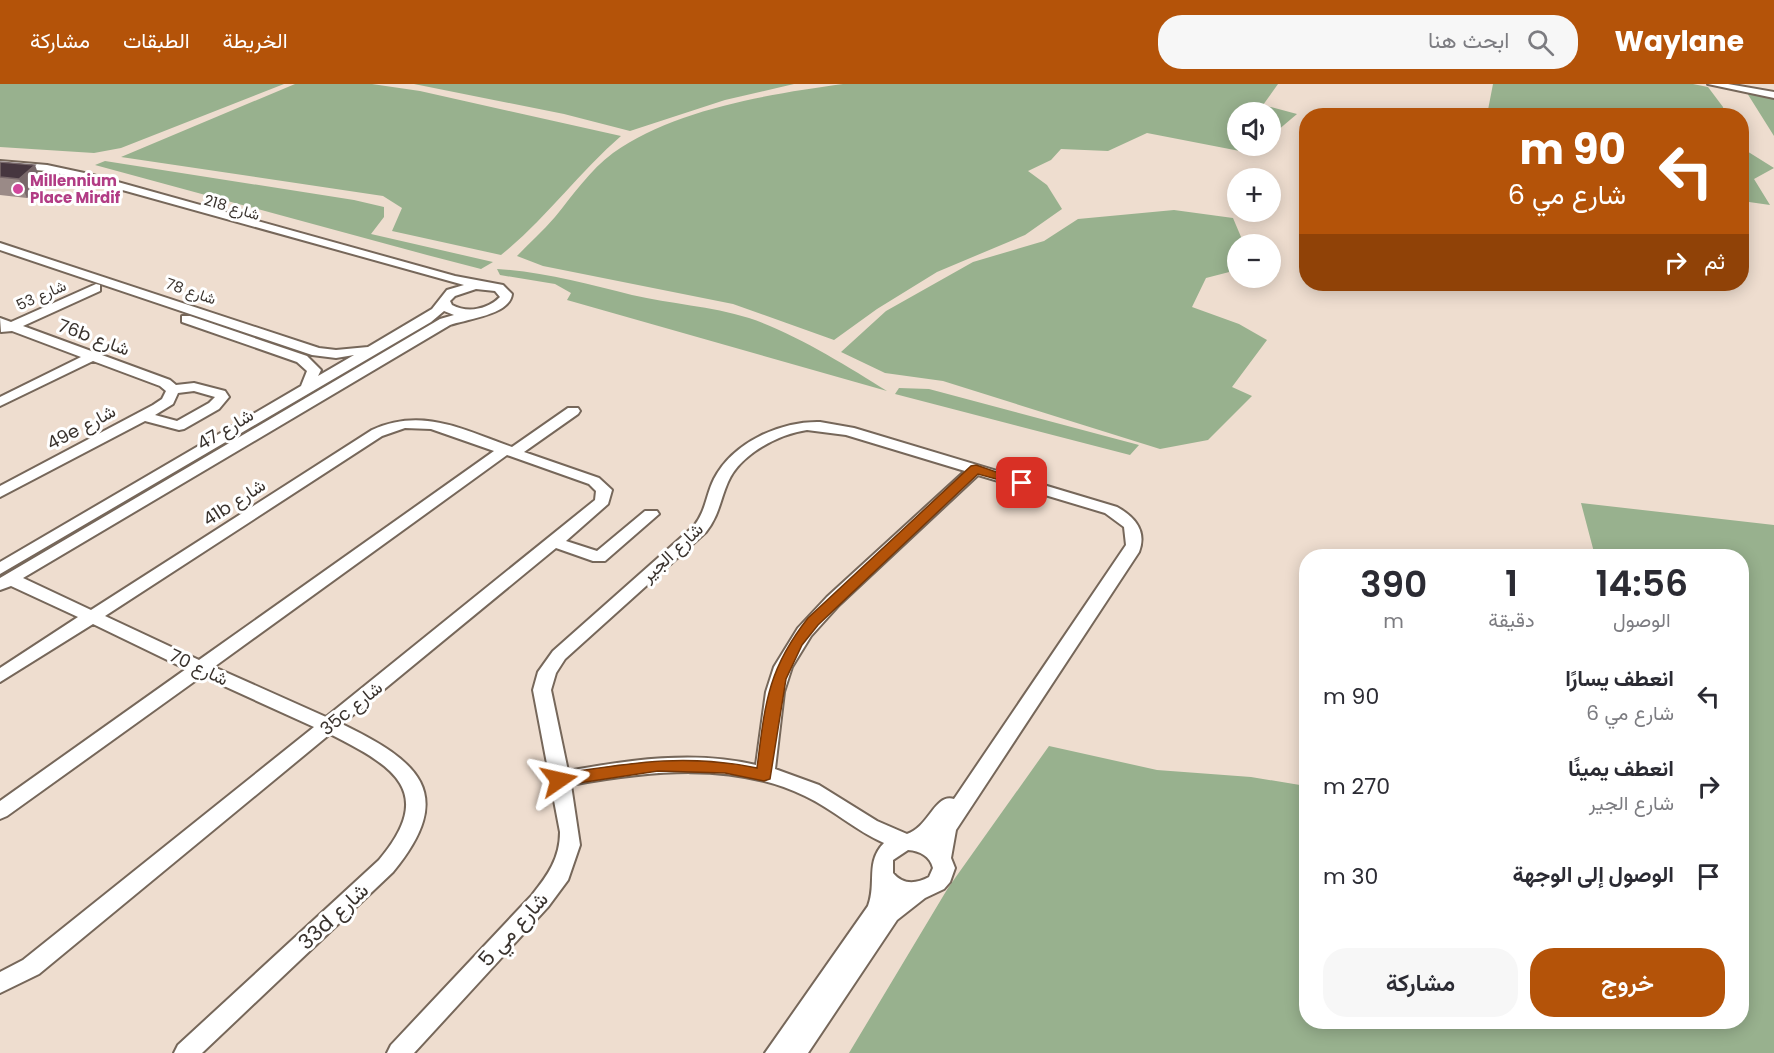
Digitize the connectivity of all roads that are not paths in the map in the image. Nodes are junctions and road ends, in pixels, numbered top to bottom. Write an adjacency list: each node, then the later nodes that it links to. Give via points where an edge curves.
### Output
1 (1713, 84): 2 (street)
2 (1774, 94)
3 (0, 164): 9 (street, via 85,176)
4 (0, 171): 10 (street, شارع 218, via 72,181 173,207 426,282 441,290)
5 (0, 246): 7 (street, شارع 78)
6 (0, 254): 7 (street, via 22,259); 8 (street, شارع 78, via 55,275)
7 (33, 256): 8 (street, شارع 78)
8 (95, 283): 12 (street, شارع 53); 13 (street, شارع 78, via 317,352); 15 (street, شارع 78, via 302,359 314,370)
9 (483, 285): 10 (street, via 457,290); 11 (street, شارع 47, via 499,288 506,298 498,306)
10 (445, 299): 11 (street, شارع 218, via 446,307); 13 (street, شارع 47, via 437,312)
11 (472, 313): 26 (street, شارع 47, via 445,322)
12 (4, 327): 14 (street, 76b شارع)
13 (374, 349): 15 (street, شارع 47)
14 (93, 356): 16 (street, 76b شارع, via 165,383); 17 (street)
15 (307, 387): 26 (street, شارع 47)
16 (173, 390): 19 (street, 49e شارع, via 168,401); 19 (street, via 194,387 222,397 179,426)
17 (0, 402)
18 (573, 411): 20 (street)
19 (143, 416): 22 (street, 49e شارع)
20 (509, 451): 25 (street, 35c شارع, via 594,481 604,490 603,501); 27 (street, 41b شارع, via 427,424 401,424 384,429); 28 (street)
21 (976, 469): 23 (street, شارع الجير); 32 (street, via 828,606 796,643 775,692); 33 (street, شارع الجير, via 825,426 785,429 763,438 728,470 720,482 714,508 700,529 559,655 547,672 543,699)
22 (0, 492)
23 (1100, 506): 36 (street, شارع الجير, via 1124,530 1124,545 931,830); 37 (street, شارع الجير, via 1129,522 1134,546 946,828)
24 (651, 514): 25 (street, via 599,557)
25 (554, 542): 30 (street, 35c شارع)
26 (4, 577): 27 (street, شارع 70)
27 (92, 617): 28 (street, شارع 70); 29 (street, 41b شارع)
28 (200, 668): 30 (street, شارع 70); 34 (street)
29 (0, 676)
30 (328, 726): 31 (street, شارع 70); 40 (street, 35c شارع, via 31,967)
31 (387, 757): 41 (street, 33d شارع, via 401,767 415,795 416,812 401,848)
32 (764, 775): 33 (street, via 725,767 669,765); 35 (street, via 827,798)
33 (559, 780): 42 (street, شارع مي 5, via 570,832 561,874)
34 (0, 811)
35 (868, 828): 36 (street, via 882,836); 38 (street)
36 (910, 842): 37 (street, via 926,844); 38 (street, via 887,852)
37 (941, 856): 39 (street, via 942,875 933,886)
38 (883, 871): 39 (street, via 894,887); 43 (street, via 883,894 877,910)
39 (917, 891): 44 (street, via 889,914)
40 (0, 983)
41 (186, 1053)
42 (399, 1053)
43 (777, 1053)
44 (794, 1053)

